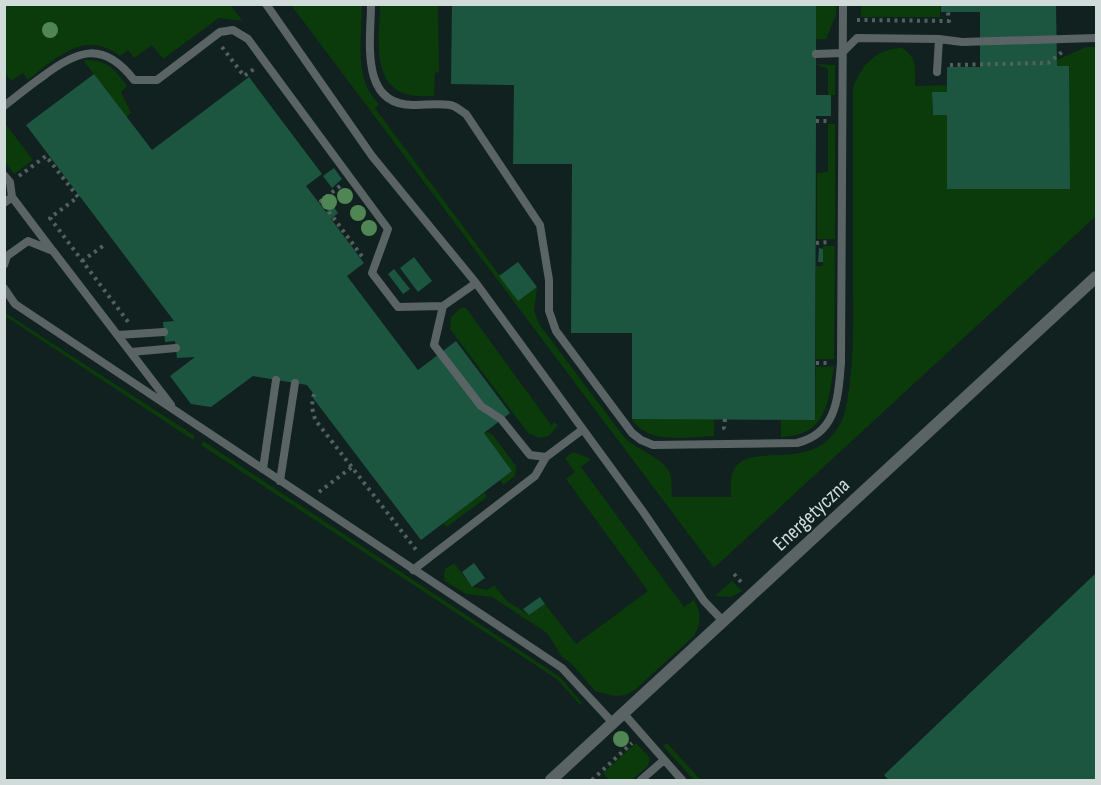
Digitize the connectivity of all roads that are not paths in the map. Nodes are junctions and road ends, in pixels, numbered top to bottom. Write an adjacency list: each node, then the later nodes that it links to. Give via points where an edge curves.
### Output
1 (266, 4): 15 (lane, via 372,156)
2 (371, 4): 6 (lane, via 370,62 375,85 389,98 408,105 452,105 466,114 540,225 549,280 549,311 556,331 632,433 653,445 796,443 817,435 830,420 837,400 841,363)
3 (843, 4): 6 (lane)
4 (1096, 38): 5 (lane, via 962,42)
5 (939, 39): 6 (lane, via 857,38); 8 (lane)
6 (842, 53): 7 (lane)
7 (816, 54)
8 (937, 72)
9 (4, 106): 17 (lane, via 71,56 98,53 126,69 134,80 157,80 220,32 233,30 248,39 388,229 372,273 398,308)
10 (7, 179): 11 (lane)
11 (8, 200): 12 (lane)
12 (53, 251): 13 (lane, via 28,241 7,256); 19 (lane)
13 (4, 265)
14 (1096, 277): 30 (street, Energetyczna)
15 (476, 283): 17 (lane); 25 (lane)
16 (4, 288): 24 (lane, via 15,304)
17 (443, 306): 26 (lane, via 434,345 481,406 501,419 530,455)
18 (164, 332): 19 (lane)
19 (118, 335): 21 (lane)
20 (176, 348): 21 (lane)
21 (131, 352): 24 (lane)
22 (276, 380): 27 (lane)
23 (295, 383): 28 (lane)
24 (175, 411): 27 (lane)
25 (582, 430): 26 (lane); 30 (lane, via 704,601)
26 (546, 457): 29 (lane, via 536,476)
27 (263, 469): 28 (lane)
28 (280, 481): 29 (lane)
29 (413, 570): 32 (lane, via 562,668)
30 (723, 621): 31 (street, Energetyczna)
31 (624, 714): 32 (street, Energetyczna); 33 (lane)
32 (613, 723): 34 (street, Energetyczna)
33 (664, 760): 35 (lane); 36 (lane)
34 (551, 780)
35 (641, 780)
36 (682, 780)

